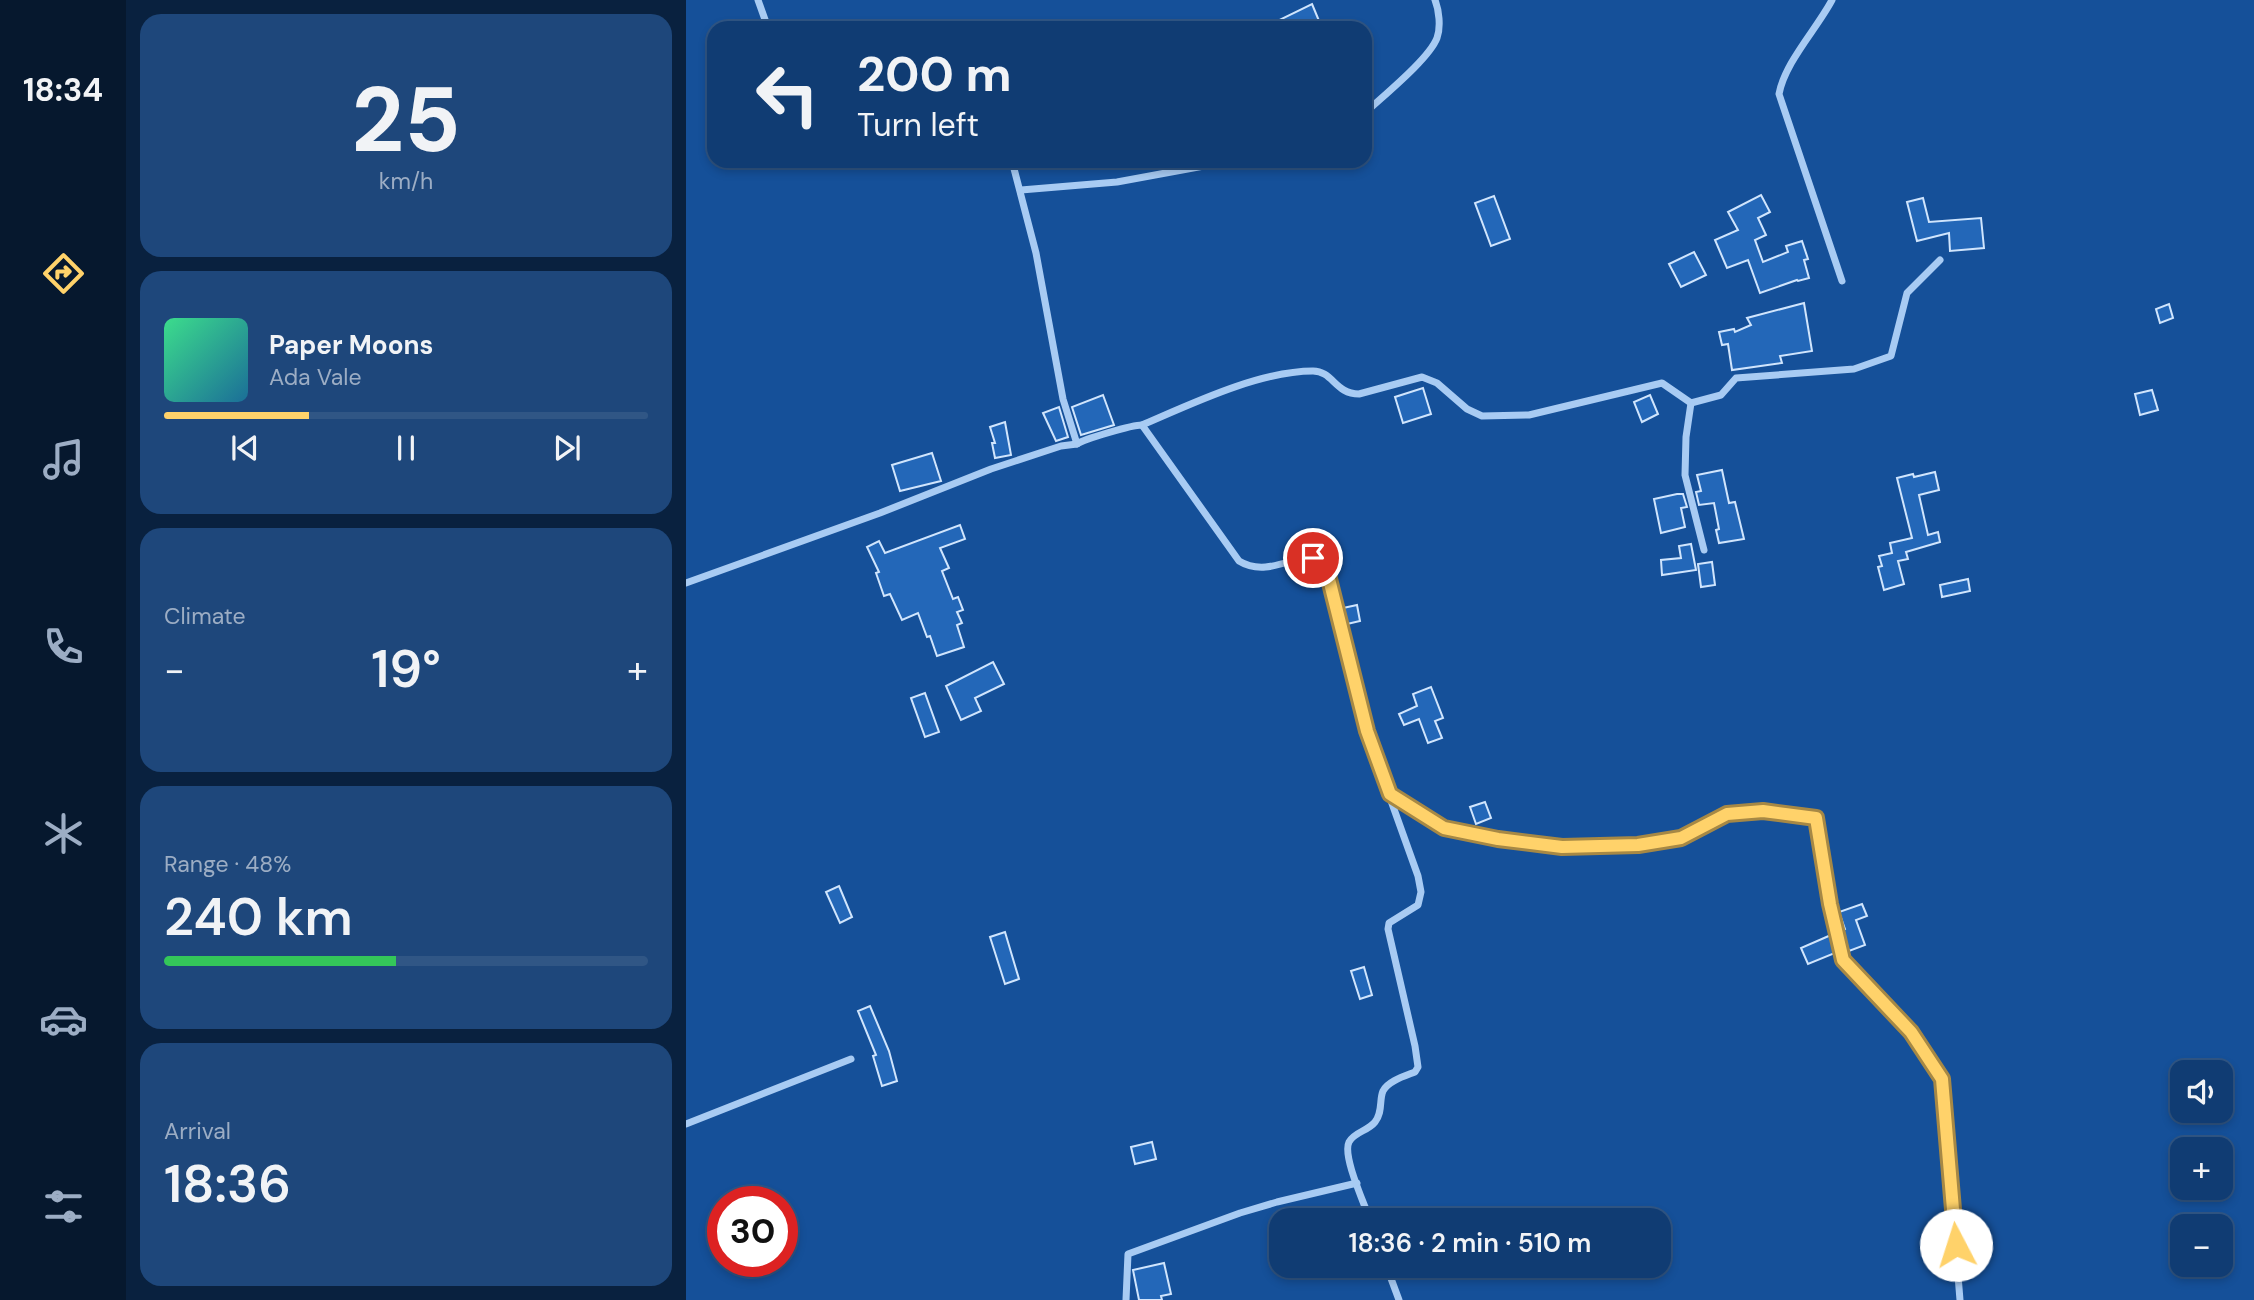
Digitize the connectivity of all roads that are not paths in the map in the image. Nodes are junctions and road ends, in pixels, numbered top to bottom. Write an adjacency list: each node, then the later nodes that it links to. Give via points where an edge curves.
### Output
1 (758, 0): 4 (street)
2 (1434, 0): 5 (street, via 1437,38 1415,67)
3 (1832, 0): 10 (street, via 1782,78 1779,94)
4 (766, 21)
5 (1372, 107)
6 (1014, 168): 8 (street)
7 (1193, 168): 8 (street, via 1117,182)
8 (1021, 190): 13 (street, via 1063,399)
9 (1940, 260): 11 (street, via 1907,293 1891,356 1854,369 1736,378 1721,395)
10 (1842, 281)
11 (1691, 403): 12 (street, via 1662,383 1529,415 1482,416 1422,377 1349,394 1323,372 1312,370 1268,377); 14 (street, via 1685,475)
12 (1142, 425): 13 (street); 16 (street, via 1239,561 1253,567 1313,558 1322,561 1367,731)
13 (1077, 444): 15 (street, via 991,469)
14 (1704, 550)
15 (686, 583)
16 (1390, 794): 19 (street, via 1421,892 1418,905 1389,923 1388,929 1418,1067 1386,1087 1375,1122 1349,1142); 24 (street, via 1444,828 1562,847 1638,845 1681,838 1727,814 1763,811 1816,818 1843,960 1911,1032 1942,1079)
17 (850, 1059): 18 (street)
18 (686, 1124)
19 (1357, 1184): 20 (street); 22 (street, via 1277,1202 1128,1254)
20 (1366, 1208)
21 (1391, 1278): 23 (street)
22 (1126, 1300)
23 (1399, 1300)
24 (1961, 1300)

